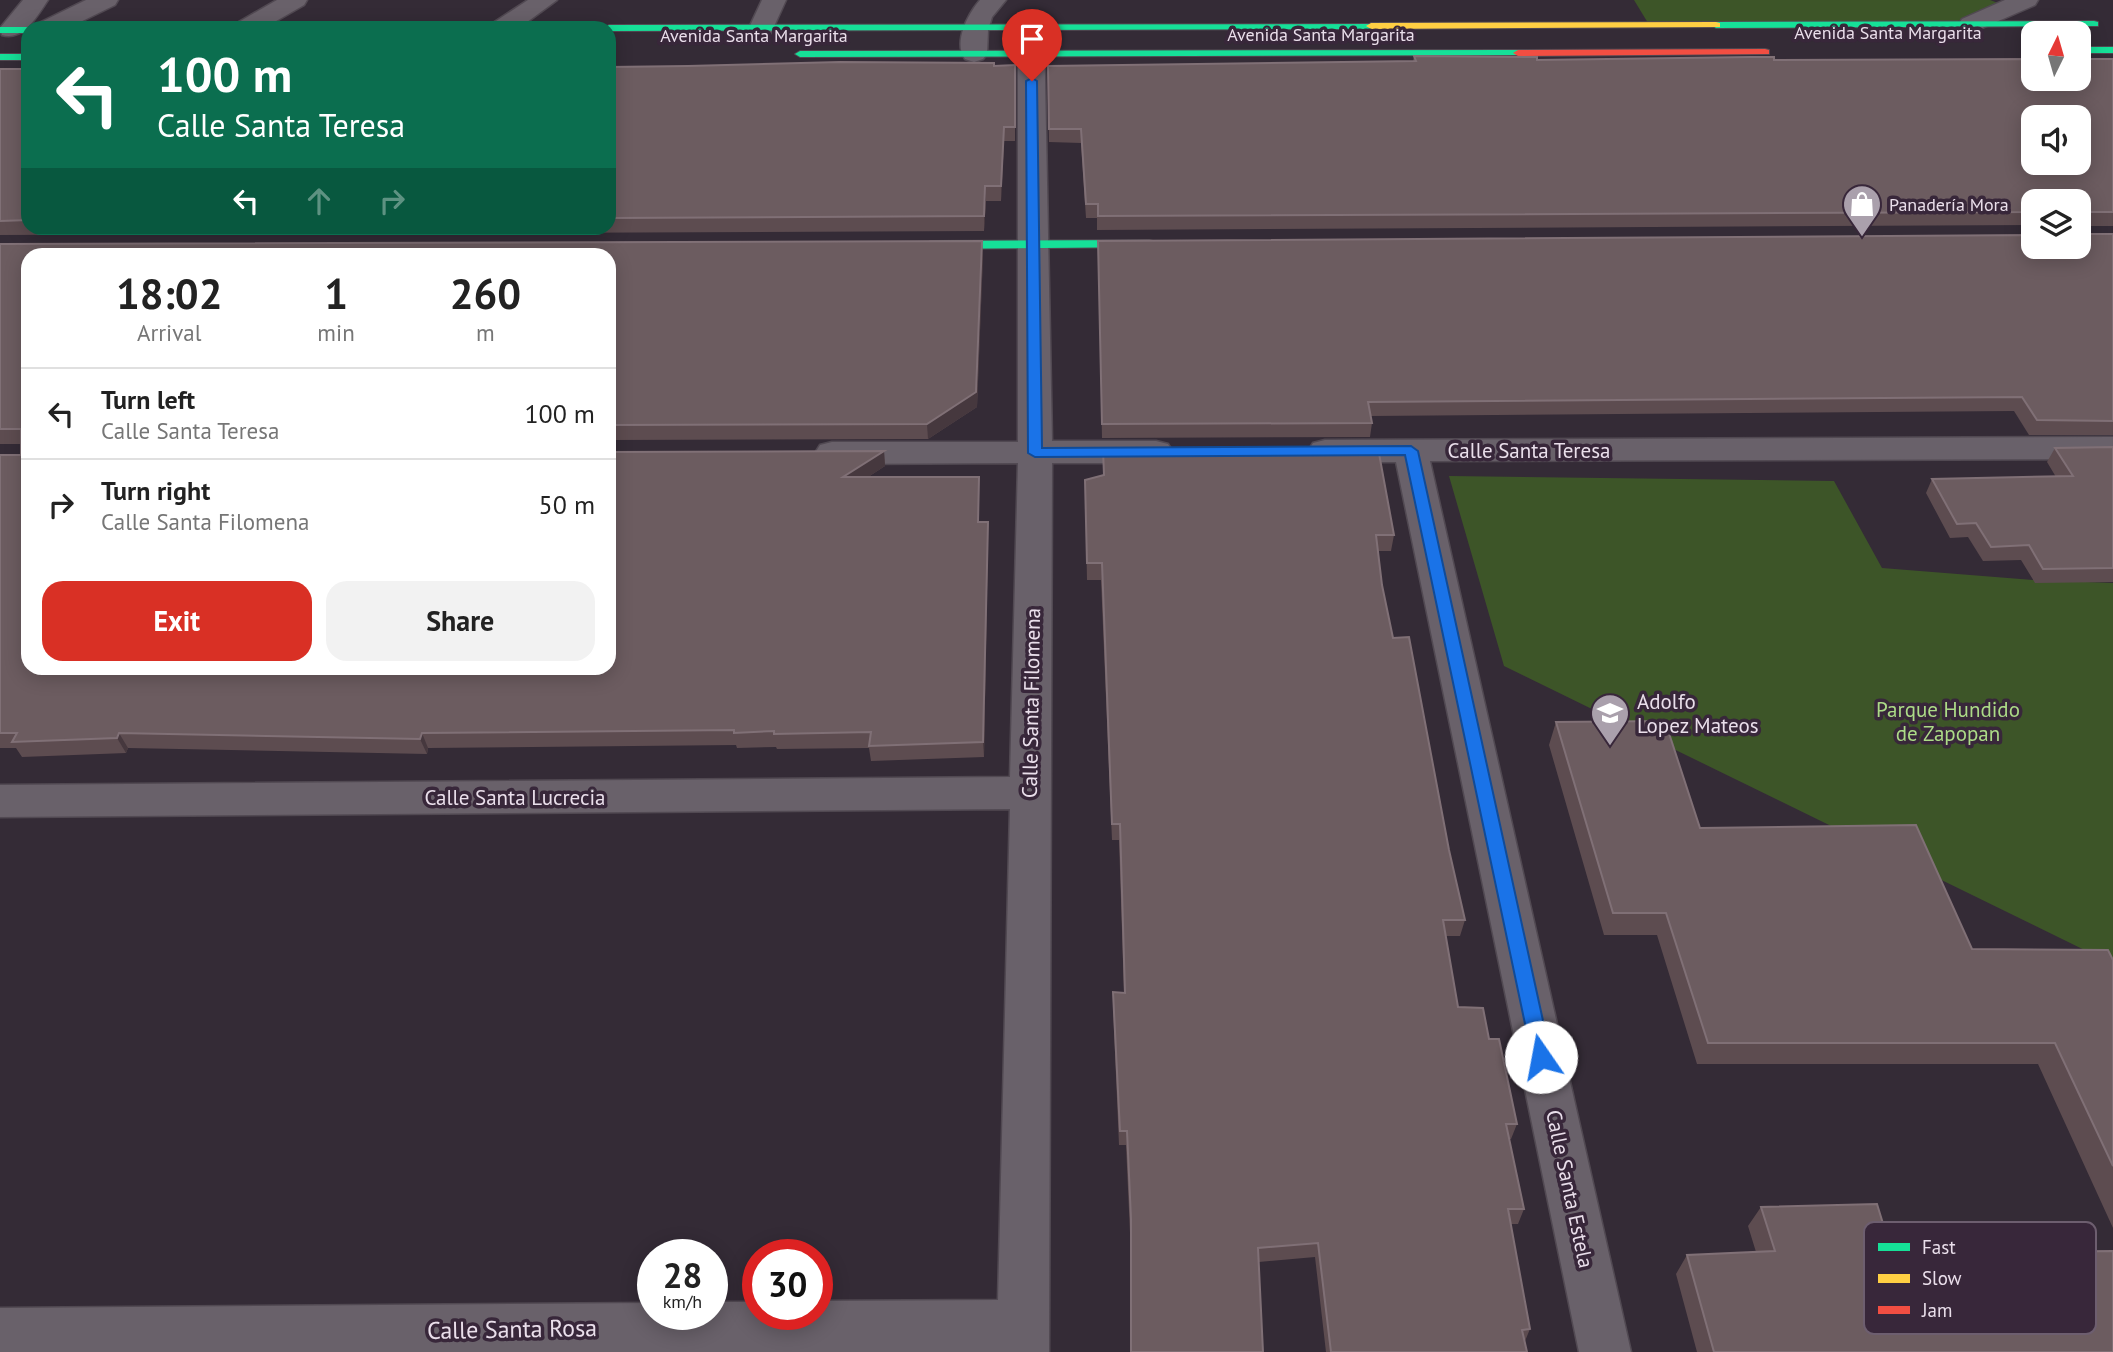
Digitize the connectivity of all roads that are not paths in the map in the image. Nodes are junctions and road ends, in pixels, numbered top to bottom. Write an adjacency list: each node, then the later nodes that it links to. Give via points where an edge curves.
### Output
1 (36, 0): 16 (street)
2 (106, 0): 8 (street)
3 (295, 0): 9 (street)
4 (545, 0): 10 (street)
5 (774, 0): 15 (street)
6 (994, 0): 13 (street, via 982,10)
7 (2042, 4): 11 (street); 12 (main road)
8 (62, 21)
9 (258, 21)
10 (513, 21)
11 (1971, 24): 12 (main road, Avenida Santa Margarita); 18 (main road, Avenida Santa Margarita)
12 (2094, 24): 17 (main road)
13 (975, 26): 15 (main road, Avenida Santa Margarita); 18 (main road, Avenida Santa Margarita); 23 (street)
14 (616, 28): 15 (main road, Avenida Santa Margarita)
15 (762, 28)
16 (13, 30)
17 (2113, 32)
18 (1031, 40): 21 (main road, Avenida Santa Margarita); 23 (main road, Avenida Santa Margarita); 26 (street, Calle Santa Filomena)
19 (2091, 50): 20 (main road)
20 (2113, 50)
21 (1787, 51)
22 (785, 54): 23 (main road, Avenida Santa Margarita)
23 (974, 54)
24 (21, 57): 25 (main road)
25 (0, 58)
26 (1035, 244): 27 (main road); 28 (main road); 33 (street, Calle Santa Filomena)
27 (1159, 244)
28 (909, 245)
29 (2113, 448): 31 (street, Calle Santa Teresa)
30 (1299, 451): 31 (street, Calle Santa Teresa)
31 (1411, 451): 39 (street, Calle Santa Estela)
32 (1188, 452): 33 (street)
33 (1035, 453): 34 (street); 35 (street, Calle Santa Filomena)
34 (801, 454)
35 (1030, 793): 36 (street, Calle Santa Lucrecia); 38 (street, Calle Santa Filomena)
36 (0, 801)
37 (0, 1334): 38 (street, Calle Santa Rosa)
38 (1023, 1338)
39 (1605, 1352)

